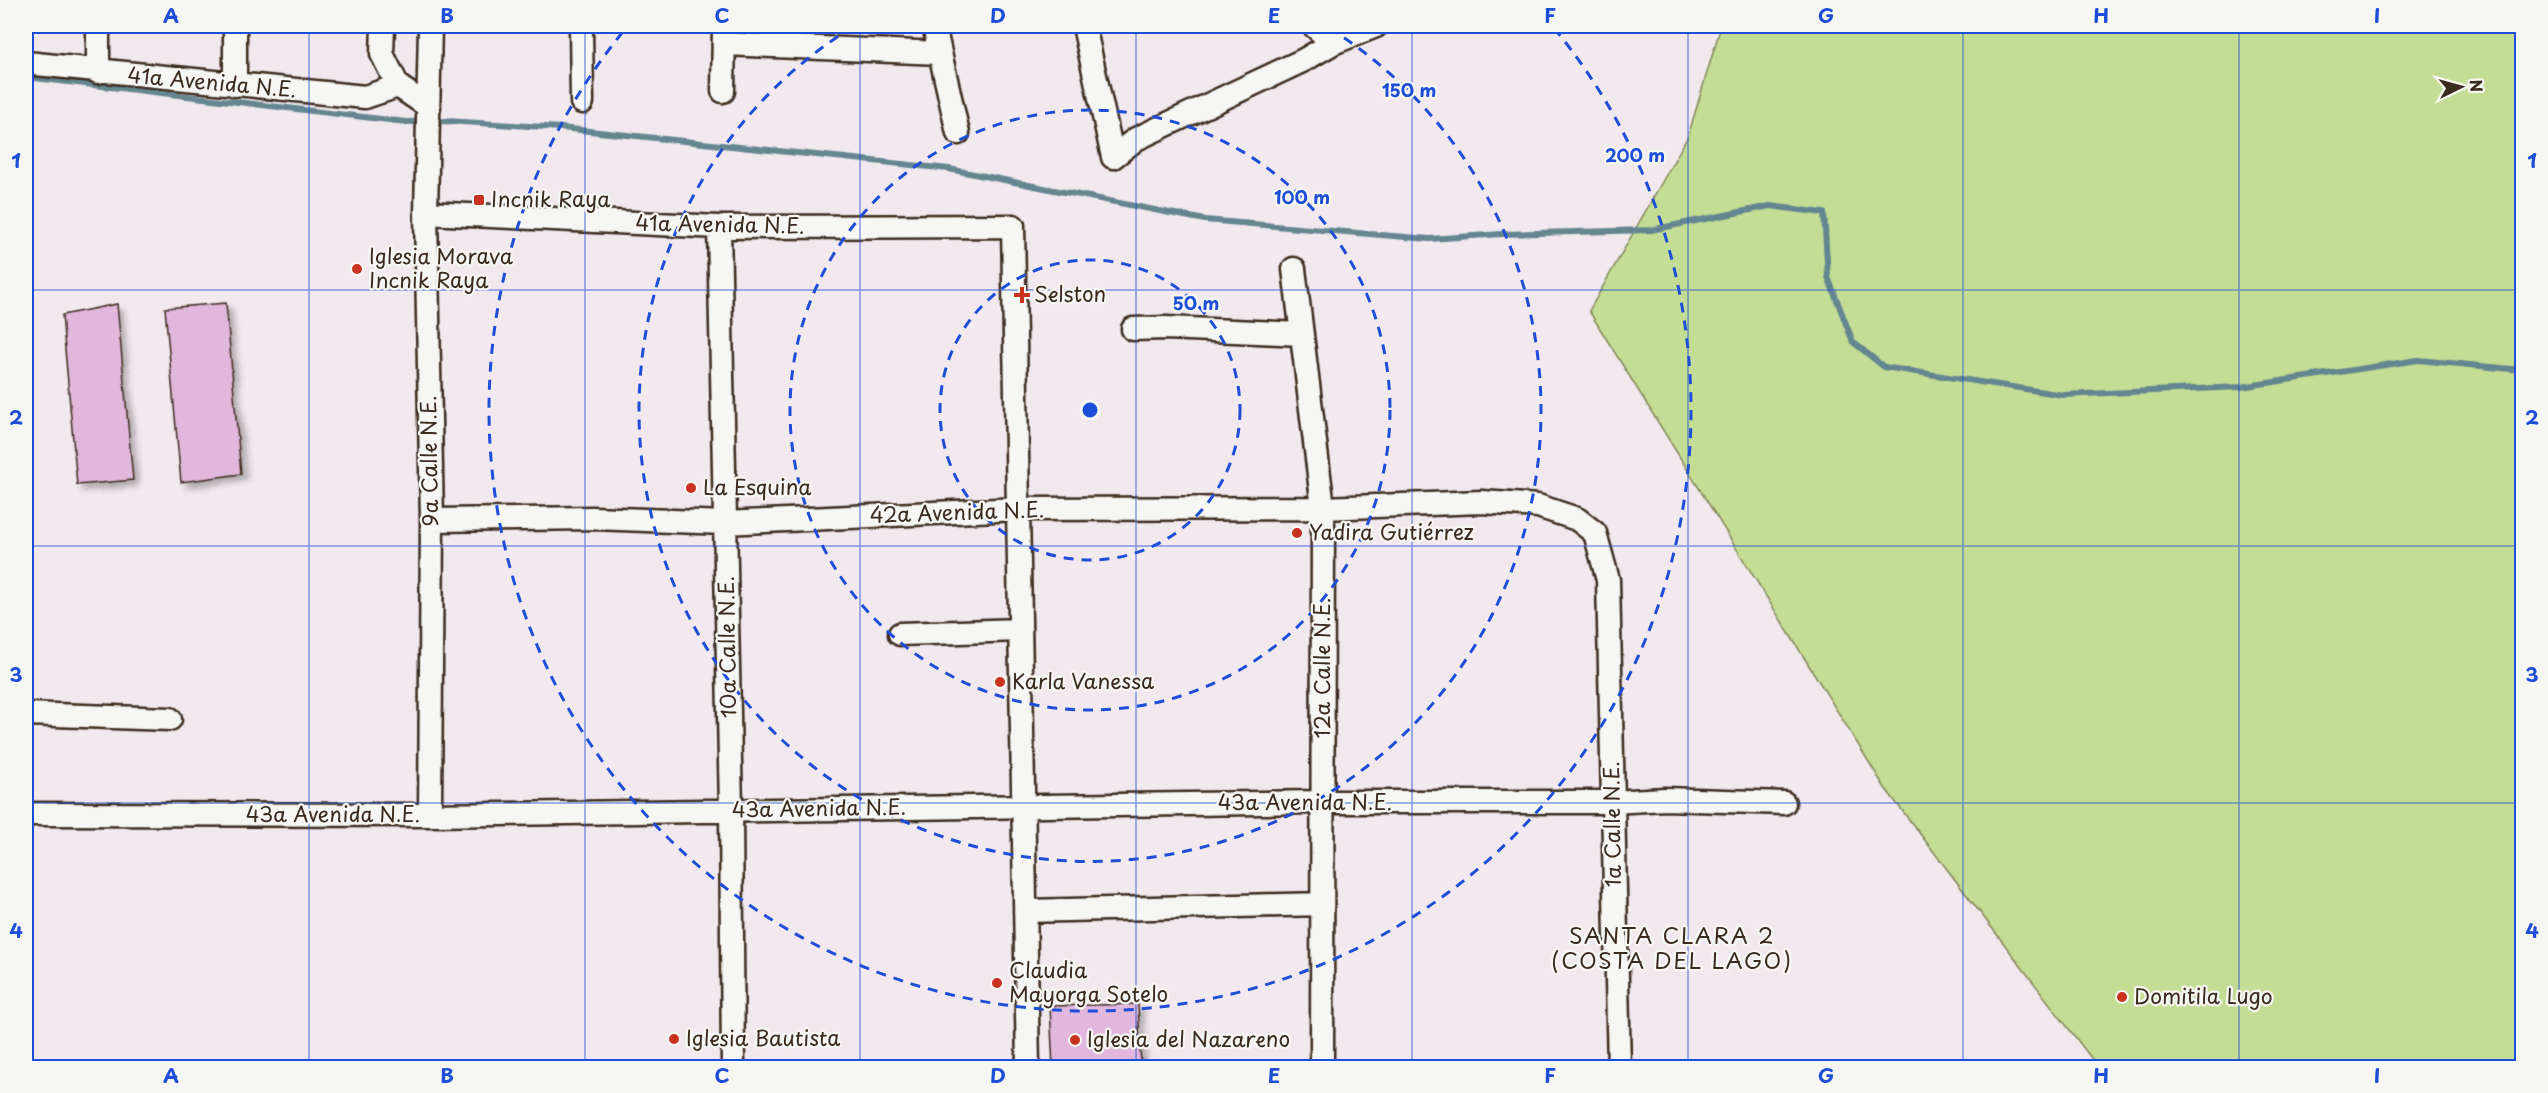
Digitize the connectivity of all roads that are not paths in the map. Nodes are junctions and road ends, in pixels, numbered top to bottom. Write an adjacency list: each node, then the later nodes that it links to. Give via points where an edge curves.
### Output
1 (98, 26): 14 (street)
2 (235, 26): 15 (street)
3 (383, 26): 16 (street, via 382,54)
4 (430, 26): 19 (street, 9a Calle N.E.)
5 (581, 26): 18 (street)
6 (934, 26): 12 (street)
7 (1084, 26): 11 (street, via 1113,157 1136,140)
8 (1314, 26): 11 (street)
9 (1376, 26): 11 (street)
10 (724, 35): 12 (street); 17 (street)
11 (1333, 43)
12 (940, 53): 20 (street)
13 (26, 63): 14 (street, 41a Avenida N.E.)
14 (98, 72): 15 (street, 41a Avenida N.E.)
15 (235, 85): 16 (street, 41a Avenida N.E., via 365,97)
16 (398, 86): 19 (street)
17 (723, 91)
18 (582, 102)
19 (429, 117): 21 (street, 9a Calle N.E.)
20 (958, 133)
21 (426, 213): 22 (street, 41a Avenida N.E.); 29 (street, 9a Calle N.E.)
22 (718, 227): 28 (street, 41a Avenida N.E., via 1013,226); 30 (street, 10a Calle N.E.)
23 (1294, 269): 25 (street, 12a Calle N.E.)
24 (1133, 329): 25 (street)
25 (1302, 334): 27 (street, 12a Calle N.E.)
26 (1482, 502): 27 (street, 42a Avenida N.E.); 36 (street, 1a Calle N.E., via 1538,506 1577,519 1595,533 1608,580)
27 (1323, 508): 28 (street, 42a Avenida N.E.); 35 (street, 12a Calle N.E.)
28 (1018, 509): 30 (street, 42a Avenida N.E.); 31 (street)
29 (432, 520): 30 (street, 42a Avenida N.E.); 41 (street, 9a Calle N.E.)
30 (725, 523): 39 (street, 10a Calle N.E.)
31 (1020, 630): 32 (street); 38 (street)
32 (900, 634)
33 (26, 714): 34 (street)
34 (170, 719)
35 (1323, 802): 36 (street, 43a Avenida N.E.); 38 (street, 43a Avenida N.E.); 42 (street, 12a Calle N.E.)
36 (1612, 802): 37 (street, 43a Avenida N.E., via 1665,799); 47 (street, 1a Calle N.E.)
37 (1784, 803)
38 (1023, 806): 39 (street, 43a Avenida N.E.); 43 (street)
39 (731, 810): 41 (street, 43a Avenida N.E.); 44 (street, 10a Calle N.E.)
40 (26, 814): 41 (street, 43a Avenida N.E.)
41 (430, 815)
42 (1322, 904): 43 (street); 46 (street, 12a Calle N.E.)
43 (1025, 911): 45 (street)
44 (733, 1068)
45 (1028, 1068)
46 (1322, 1068)
47 (1620, 1068)

